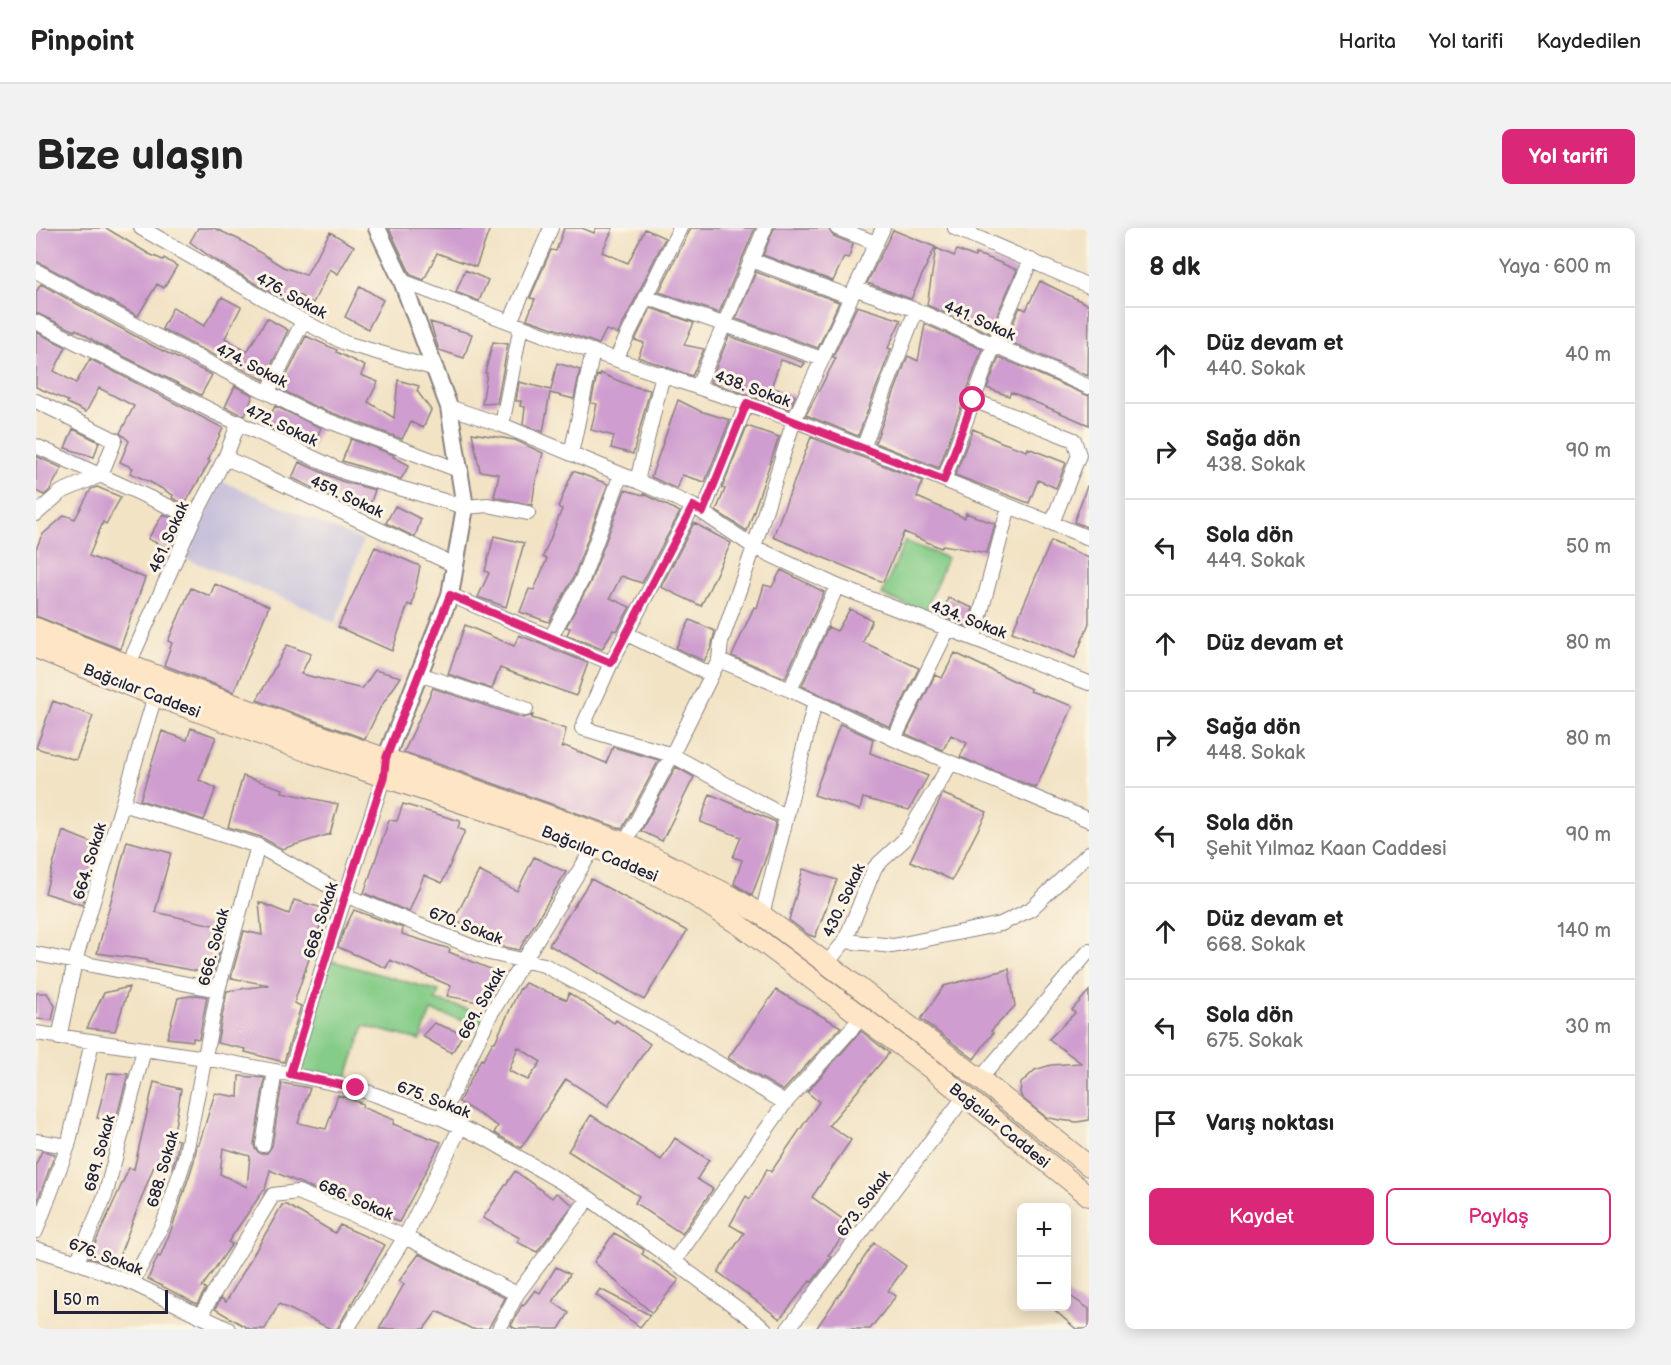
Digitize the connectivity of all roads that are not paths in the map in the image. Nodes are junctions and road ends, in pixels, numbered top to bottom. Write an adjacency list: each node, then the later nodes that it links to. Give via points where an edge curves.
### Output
1 (141, 228): 18 (street, 476. Sokak)
2 (377, 228): 13 (street)
3 (550, 228): 20 (street)
4 (680, 228): 16 (street)
5 (765, 228): 10 (street)
6 (837, 228): 9 (street)
7 (883, 228): 9 (street)
8 (956, 228): 11 (street)
9 (876, 243): 15 (street)
10 (751, 260): 15 (street, 441. Sokak); 21 (street)
11 (1031, 260): 14 (street); 22 (street)
12 (36, 271): 30 (street, 474. Sokak)
13 (402, 281): 20 (street, 438. Sokak); 26 (street)
14 (1089, 285)
15 (854, 293): 17 (street, 441. Sokak); 25 (street)
16 (646, 297): 21 (street); 24 (street)
17 (916, 310): 22 (street, 441. Sokak); 39 (street)
18 (303, 321): 26 (street, 476. Sokak, via 345,343); 30 (street)
19 (36, 322): 36 (street, 472. Sokak)
20 (516, 324): 23 (street, 438. Sokak); 37 (street)
21 (723, 325): 25 (street); 28 (street)
22 (994, 344): 29 (street, 441. Sokak); 31 (street)
23 (593, 351): 24 (street, 438. Sokak); 40 (street)
24 (616, 359): 27 (street, 438. Sokak)
25 (822, 359): 35 (street)
26 (435, 369): 34 (street)
27 (663, 374): 28 (street, 438. Sokak); 46 (street)
28 (698, 386): 33 (street, 438. Sokak)
29 (1089, 387)
30 (268, 392): 42 (street, 474. Sokak, via 310,414)
31 (973, 400): 45 (street); 53 (street, via 1074,440 1079,455)
32 (36, 401): 44 (street, via 115,440)
33 (747, 403): 35 (street, 438. Sokak); 49 (street)
34 (448, 407): 37 (street, 434. Sokak); 42 (street)
35 (794, 420): 39 (street, 438. Sokak); 55 (street)
36 (239, 422): 41 (street, 461. Sokak); 48 (street, 472. Sokak, via 344,472)
37 (502, 425): 40 (street, 434. Sokak)
38 (36, 446): 44 (street)
39 (863, 448): 45 (street, 438. Sokak)
40 (571, 454): 43 (street, 434. Sokak)
41 (225, 458): 52 (street, 461. Sokak); 56 (street, 459. Sokak)
42 (461, 471): 48 (street)
43 (621, 474): 46 (street, 434. Sokak); 62 (street, via 582,580)
44 (100, 475): 51 (street, via 61,492); 52 (street)
45 (944, 480): 47 (street, 438. Sokak)
46 (638, 481): 49 (street, 434. Sokak)
47 (1009, 506): 53 (street, 438. Sokak); 63 (street)
48 (465, 507): 50 (street, 472. Sokak, via 488,505); 56 (street)
49 (698, 509): 55 (street, 434. Sokak); 61 (street)
50 (528, 513)
51 (36, 514)
52 (194, 518): 67 (street, 461. Sokak)
53 (1052, 523): 54 (street, 438. Sokak)
54 (1089, 538)
55 (754, 546): 57 (street, 434. Sokak); 65 (street, via 721,642)
56 (454, 565): 58 (street)
57 (837, 586): 60 (street, 434. Sokak); 71 (street)
58 (450, 595): 62 (street); 68 (street)
59 (36, 628): 67 (main road, Bağcılar Caddesi)
60 (948, 629): 63 (street, 434. Sokak); 75 (street)
61 (627, 634): 66 (street); 69 (street)
62 (551, 638): 66 (street)
63 (974, 639): 70 (street, 434. Sokak)
64 (36, 648): 72 (main road, Bağcılar Caddesi)
65 (719, 660): 69 (street); 71 (street)
66 (611, 663): 76 (street, via 582,728)
67 (128, 666): 78 (main road, Bağcılar Caddesi, via 267,717)
68 (419, 674): 74 (street); 78 (street)
69 (711, 675): 76 (street)
70 (1089, 683)
71 (790, 690): 73 (street)
72 (155, 696): 78 (main road, Bağcılar Caddesi); 79 (street, 664. Sokak)
73 (815, 702): 75 (street); 80 (street)
74 (526, 709)
75 (894, 739): 77 (street)
76 (672, 755): 80 (street); 82 (street)
77 (951, 763): 81 (street); 88 (street, 430. Sokak, via 904,840 875,867)
78 (385, 767): 82 (main road, Bağcılar Caddesi); 84 (main road, Bağcılar Caddesi); 86 (street, 668. Sokak)
79 (123, 804): 83 (street, 670. Sokak); 91 (street, 664. Sokak)
80 (786, 817): 87 (street)
81 (1089, 820)
82 (625, 843): 87 (main road, Bağcılar Caddesi)
83 (258, 846): 86 (street, 670. Sokak); 94 (street, 666. Sokak)
84 (594, 847): 92 (street, 669. Sokak); 95 (main road, Bağcılar Caddesi, via 684,889 741,926)
85 (1089, 853): 88 (street, via 1031,909 1001,924 893,946)
86 (345, 896): 92 (street, 670. Sokak, via 484,952); 102 (street, 668. Sokak)
87 (762, 915): 93 (main road, Bağcılar Caddesi)
88 (845, 941): 93 (street, 430. Sokak)
89 (1089, 951): 103 (street)
90 (36, 954): 91 (street)
91 (75, 961): 94 (street); 97 (street, 664. Sokak)
92 (524, 961): 105 (street, 670. Sokak, via 555,971); 106 (street, 669. Sokak, via 490,1016)
93 (827, 963): 103 (main road, Bağcılar Caddesi)
94 (218, 990): 100 (street, 666. Sokak)
95 (862, 1017): 104 (main road, Bağcılar Caddesi); 105 (street)
96 (36, 1034): 97 (street, 675. Sokak)
97 (59, 1038): 98 (street, 675. Sokak)
98 (92, 1042): 99 (street, 675. Sokak); 110 (street)
99 (144, 1050): 100 (street, 675. Sokak); 118 (street, 689. Sokak, via 105,1196)
100 (206, 1058): 101 (street, 675. Sokak); 119 (street, 688. Sokak, via 185,1158 164,1222)
101 (275, 1071): 102 (street, 675. Sokak); 109 (street)
102 (290, 1074): 106 (street, 675. Sokak, via 356,1088)
103 (980, 1080): 104 (main road); 111 (main road, Bağcılar Caddesi)
104 (965, 1096): 112 (main road, Bağcılar Caddesi); 126 (street, 673. Sokak)
105 (784, 1103): 117 (street)
106 (441, 1118): 107 (street, 675. Sokak)
107 (461, 1126): 113 (street, 675. Sokak); 115 (street)
108 (36, 1141): 110 (street)
109 (262, 1145)
110 (68, 1146): 114 (street)
111 (1089, 1166)
112 (1089, 1196)
113 (589, 1198): 117 (street, 675. Sokak); 120 (street)
114 (36, 1231)
115 (405, 1238): 120 (street, 686. Sokak); 121 (street, 686. Sokak, via 298,1192 273,1196); 123 (street)
116 (36, 1249): 118 (street, 676. Sokak)
117 (675, 1260): 125 (street, 675. Sokak)
118 (77, 1262): 119 (street, 676. Sokak)
119 (132, 1283): 121 (street, 676. Sokak)
120 (517, 1294): 124 (street)
121 (200, 1316): 122 (street, 676. Sokak)
122 (228, 1329)
123 (347, 1329)
124 (499, 1329)
125 (765, 1329)
126 (788, 1329)

